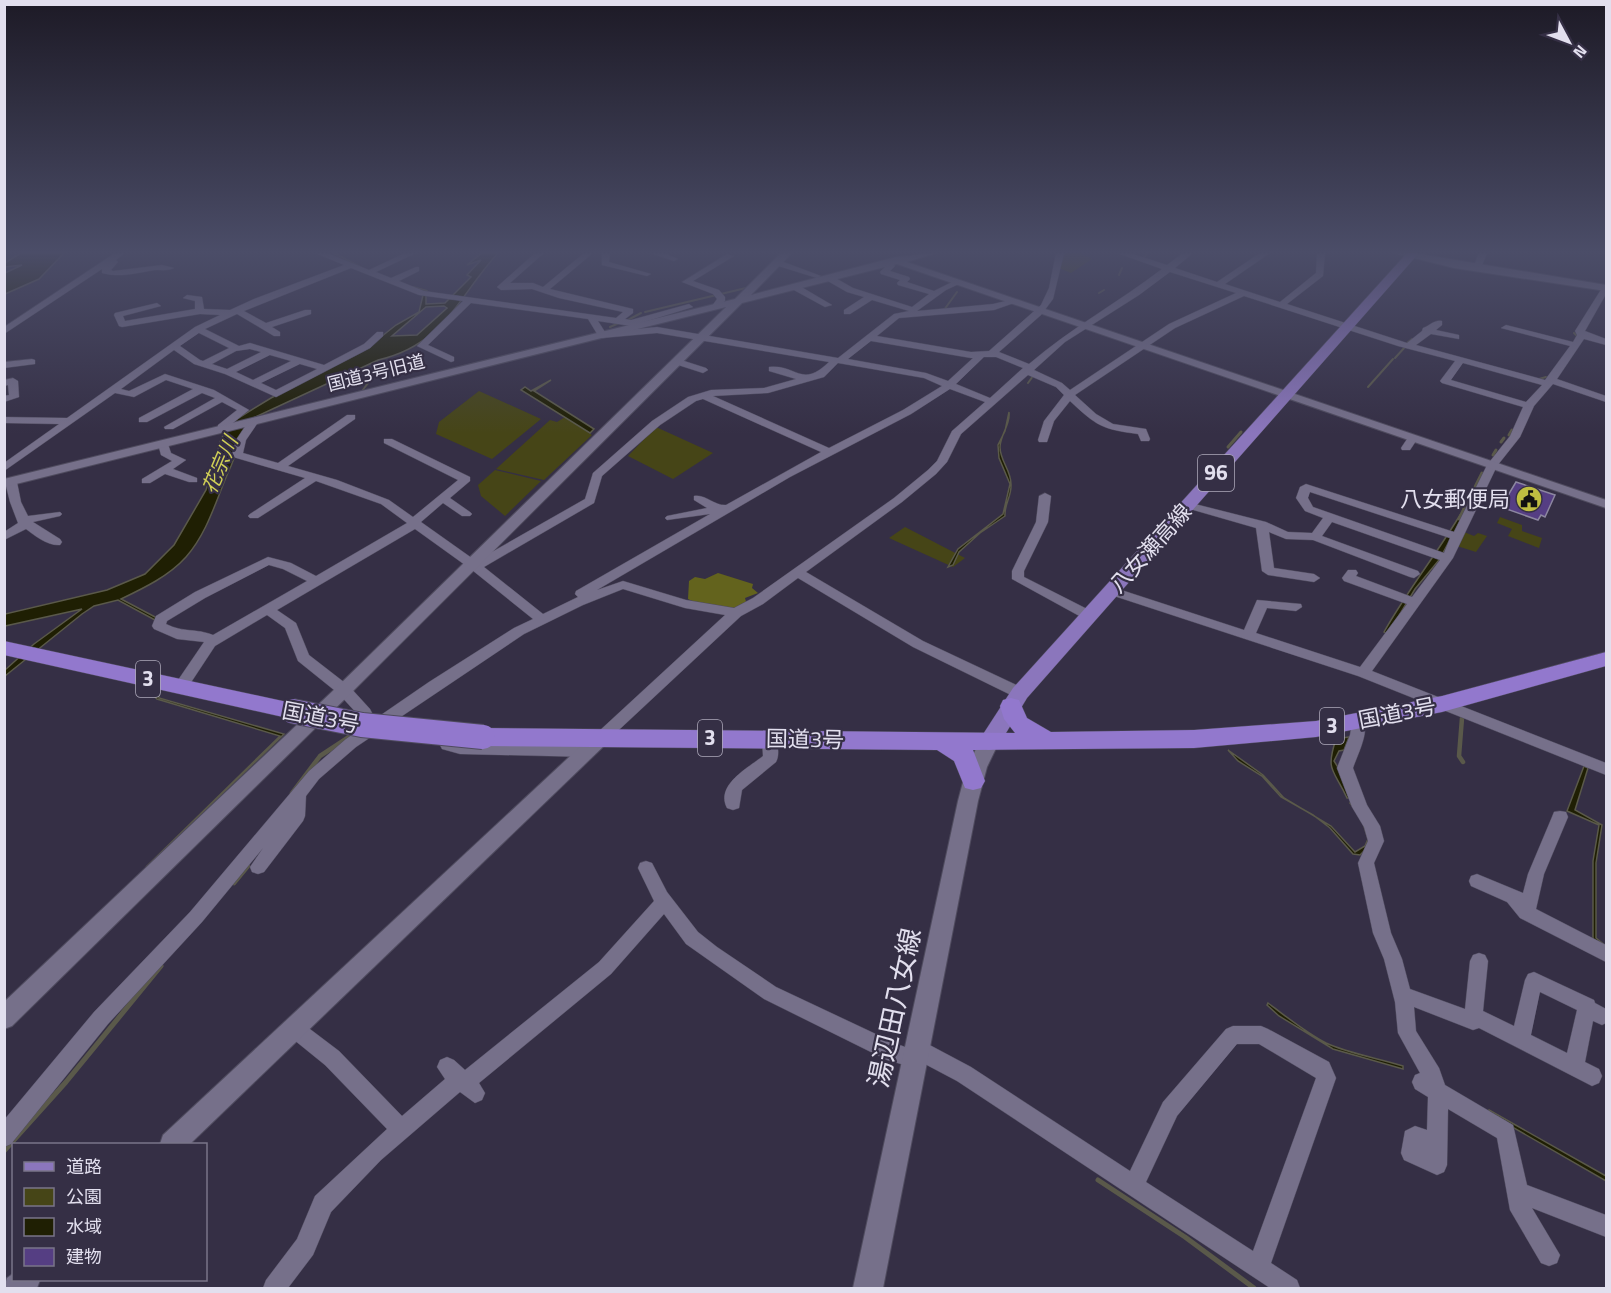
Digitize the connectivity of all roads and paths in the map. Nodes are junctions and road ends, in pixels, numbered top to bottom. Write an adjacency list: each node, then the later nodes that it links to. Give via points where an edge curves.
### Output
1 (31, 313): 30 (street)
2 (125, 313): 3 (street, via 118,315 118,325)
3 (186, 313)
4 (232, 313): 28 (street)
5 (238, 313): 25 (street)
6 (304, 313): 25 (street)
7 (455, 313): 47 (street, via 422,346)
8 (561, 313): 21 (street)
9 (627, 313): 22 (street)
10 (680, 313): 22 (street, via 631,323)
11 (685, 313): 33 (street, 国道3号旧道)
12 (702, 313): 36 (street)
13 (908, 313): 37 (street, via 897,316)
14 (1037, 313): 45 (street, via 1003,340)
15 (1047, 313): 24 (street)
16 (1102, 313): 24 (street)
17 (1200, 313): 41 (street)
18 (1306, 313): 26 (street)
19 (1359, 313): 26 (main road, 八女瀬高線 / 96)
20 (1588, 313): 34 (street, via 1580,331)
21 (591, 318): 22 (street); 33 (street)
22 (618, 321)
23 (1439, 323): 29 (street)
24 (1082, 326): 41 (street); 57 (street)
25 (264, 327): 31 (street)
26 (1348, 327): 42 (street); 69 (main road, 八女瀬高線 / 96)
27 (1506, 328): 39 (street)
28 (198, 329): 40 (street); 43 (street)
29 (1428, 330): 35 (street); 42 (street)
30 (4, 331)
31 (277, 334)
32 (380, 334): 55 (street, via 367,346)
33 (602, 335): 36 (street, via 657,330); 78 (street, 国道3号旧道)
34 (1582, 335): 38 (street); 39 (street)
35 (1455, 337)
36 (701, 338): 50 (street); 52 (street)
37 (870, 338): 46 (street); 50 (street)
38 (1606, 342)
39 (1575, 345): 61 (street, via 1564,370)
40 (174, 346): 53 (street); 65 (street)
41 (1143, 346): 68 (street); 69 (street)
42 (1410, 346): 48 (street)
43 (236, 348): 44 (street, via 250,346); 53 (street)
44 (270, 351): 49 (street); 59 (street)
45 (992, 354): 46 (street); 57 (street)
46 (981, 356): 64 (street)
47 (451, 359)
48 (1461, 359): 61 (street); 74 (street, via 1445,381)
49 (297, 361): 55 (street); 63 (street)
50 (838, 361): 60 (street, via 823,374); 64 (street, via 926,376)
51 (32, 362): 54 (street)
52 (678, 362): 58 (street); 125 (street)
53 (204, 364): 59 (street)
54 (4, 365)
55 (325, 368): 63 (street, via 276,394)
56 (772, 369): 60 (street)
57 (1027, 369): 68 (street); 73 (street)
58 (703, 370)
59 (228, 372): 63 (street)
60 (805, 379): 67 (street, via 764,391)
61 (1548, 382): 72 (street); 74 (street)
62 (4, 383): 71 (street, via 13,381 14,397)
63 (252, 384)
64 (950, 385): 73 (street); 88 (street)
65 (112, 389): 66 (street, via 130,395 165,377); 77 (street)
66 (201, 389): 70 (street); 76 (street)
67 (701, 394): 88 (street); 113 (street, via 656,423 597,475 590,501)
68 (1071, 394): 82 (street, via 1092,417 1110,427 1142,431); 83 (street, via 1049,421)
69 (1287, 395): 89 (street, via 1409,443); 101 (main road, 八女瀬高線 / 96)
70 (223, 398): 80 (street); 81 (street, via 244,410 228,420)
71 (4, 399)
72 (1606, 399)
73 (990, 401): 127 (street, via 956,433 942,462 932,471 898,500)
74 (1529, 406): 89 (street, via 1515,437)
75 (351, 417): 90 (street)
76 (143, 420)
77 (68, 421): 79 (street); 86 (street)
78 (253, 422): 81 (street, 国道3号旧道); 90 (street, via 237,455)
79 (5, 423)
80 (169, 427)
81 (223, 429): 87 (street, 国道3号旧道)
82 (1145, 439)
83 (1043, 440)
84 (388, 441): 98 (street, via 466,479)
85 (20, 442): 86 (street)
86 (37, 444): 91 (street)
87 (163, 444): 92 (street, via 166,455 181,460); 96 (street, 国道3号旧道)
88 (831, 453): 102 (street)
89 (1492, 465): 100 (street); 119 (street)
90 (279, 467): 93 (street)
91 (4, 468)
92 (164, 470): 94 (street); 95 (street)
93 (314, 477): 107 (street); 110 (street, via 385,502)
94 (193, 480)
95 (146, 481)
96 (8, 482): 109 (street)
97 (1045, 495): 138 (street, via 1041,522 1018,579)
98 (443, 498): 106 (street); 110 (street)
99 (698, 498): 103 (street)
100 (1606, 504)
101 (1187, 506): 111 (street); 132 (main road, 八女瀬高線 / 96)
102 (731, 507): 103 (street); 114 (street)
103 (715, 508): 114 (street, via 671,518)
104 (1377, 511): 108 (street, via 1306,487 1302,498 1309,509); 112 (street); 119 (street)
105 (56, 514): 109 (street)
106 (466, 514)
107 (254, 516)
108 (1330, 517): 112 (street); 118 (street)
109 (24, 522): 116 (street); 120 (street)
110 (415, 523): 125 (street); 131 (street)
111 (1262, 525): 118 (street, via 1286,535); 130 (street, via 1268,571)
112 (1358, 527): 115 (street); 122 (street)
113 (545, 528): 117 (street); 125 (street)
114 (692, 530): 136 (street)
115 (1381, 534): 121 (street); 123 (street)
116 (4, 537)
117 (559, 537)
118 (1315, 537): 122 (street)
119 (1458, 537): 124 (street)
120 (56, 542)
121 (1405, 543): 124 (street); 126 (street)
122 (1341, 548): 123 (street)
123 (1365, 557): 126 (street)
124 (1447, 558): 133 (street)
125 (474, 565): 139 (street); 146 (street)
126 (1391, 566): 129 (street)
127 (796, 572): 137 (street); 147 (street)
128 (1352, 573): 133 (street, via 1348,578)
129 (1414, 574)
130 (1314, 579)
131 (317, 581): 135 (street); 141 (street, via 268,561 200,595 161,620 159,626 177,635 202,636)
132 (1112, 591): 138 (main road, 八女瀬高線 / 96); 140 (street)
133 (1414, 602): 144 (street)
134 (1296, 607): 140 (street, via 1262,603)
135 (269, 610): 141 (street); 146 (street, via 291,626 303,658)
136 (555, 612): 137 (street, via 623,585 685,604); 139 (street)
137 (736, 613): 155 (street)
138 (1088, 615): 147 (main road, 八女瀬高線 / 96)
139 (541, 619): 159 (street, via 327,761)
140 (1248, 637): 144 (street)
141 (214, 641): 145 (street)
142 (4, 648): 145 (highway, 国道3号 / 3)
143 (1606, 659): 148 (highway, 国道3号 / 3)
144 (1363, 673): 148 (street)
145 (181, 686): 155 (highway, 国道3号 / 3, bridge, via 362,725)
146 (344, 690): 149 (street); 171 (street)
147 (1016, 700): 153 (highway, via 1016,721); 154 (main road, 八女瀬高線 / 96)
148 (1442, 704): 150 (highway, 国道3号 / 3); 157 (street)
149 (365, 713)
150 (1358, 720): 153 (highway, 国道3号 / 3, via 1316,729 1194,739); 169 (street, via 1345,768 1376,841 1366,863)
151 (769, 739): 152 (highway, 国道3号 / 3); 155 (highway, 国道3号 / 3); 160 (street, via 771,759 735,788)
152 (938, 741): 154 (highway, 国道3号 / 3); 158 (highway, via 964,756)
153 (1050, 741): 154 (highway, 国道3号 / 3)
154 (989, 742): 158 (main road, 湯辺田八女線)
155 (596, 744): 156 (street, via 460,748); 172 (street)
156 (447, 745)
157 (1606, 769)
158 (973, 781): 174 (main road, 湯辺田八女線)
159 (298, 796): 162 (street, via 297,816); 179 (street, via 196,917 101,1018)
160 (733, 804)
161 (1560, 817): 166 (street, via 1536,874)
162 (258, 867)
163 (646, 868): 165 (street)
164 (1477, 881): 166 (street, via 1513,897)
165 (664, 902): 174 (street, via 692,938 770,993 894,1053); 178 (street, via 605,968)
166 (1528, 909): 167 (street)
167 (1606, 954)
168 (1479, 962): 170 (street)
169 (1401, 994): 170 (street, via 1473,1021); 177 (street, via 1407,1033 1432,1075)
170 (1473, 1015): 173 (street)
171 (4, 1018)
172 (295, 1029): 178 (street, via 332,1058); 180 (street)
173 (1520, 1039): 175 (street); 175 (street, via 1534,980 1594,1012)
174 (916, 1054): 182 (street, via 964,1074); 188 (main road, 湯辺田八女線)
175 (1574, 1067): 176 (street)
176 (1592, 1076)
177 (1430, 1087): 181 (street); 183 (street, via 1506,1132)
178 (401, 1129): 187 (street, via 323,1204 305,1247)
179 (4, 1137)
180 (173, 1143)
181 (1437, 1144)
182 (1133, 1187): 186 (street); 186 (street, via 1170,1109 1233,1035 1261,1035 1322,1069 1326,1078)
183 (1516, 1191): 184 (street); 185 (street, via 1521,1210)
184 (1606, 1226)
185 (1549, 1255)
186 (1258, 1268): 189 (street)
187 (274, 1288)
188 (868, 1288)
189 (1289, 1288)

